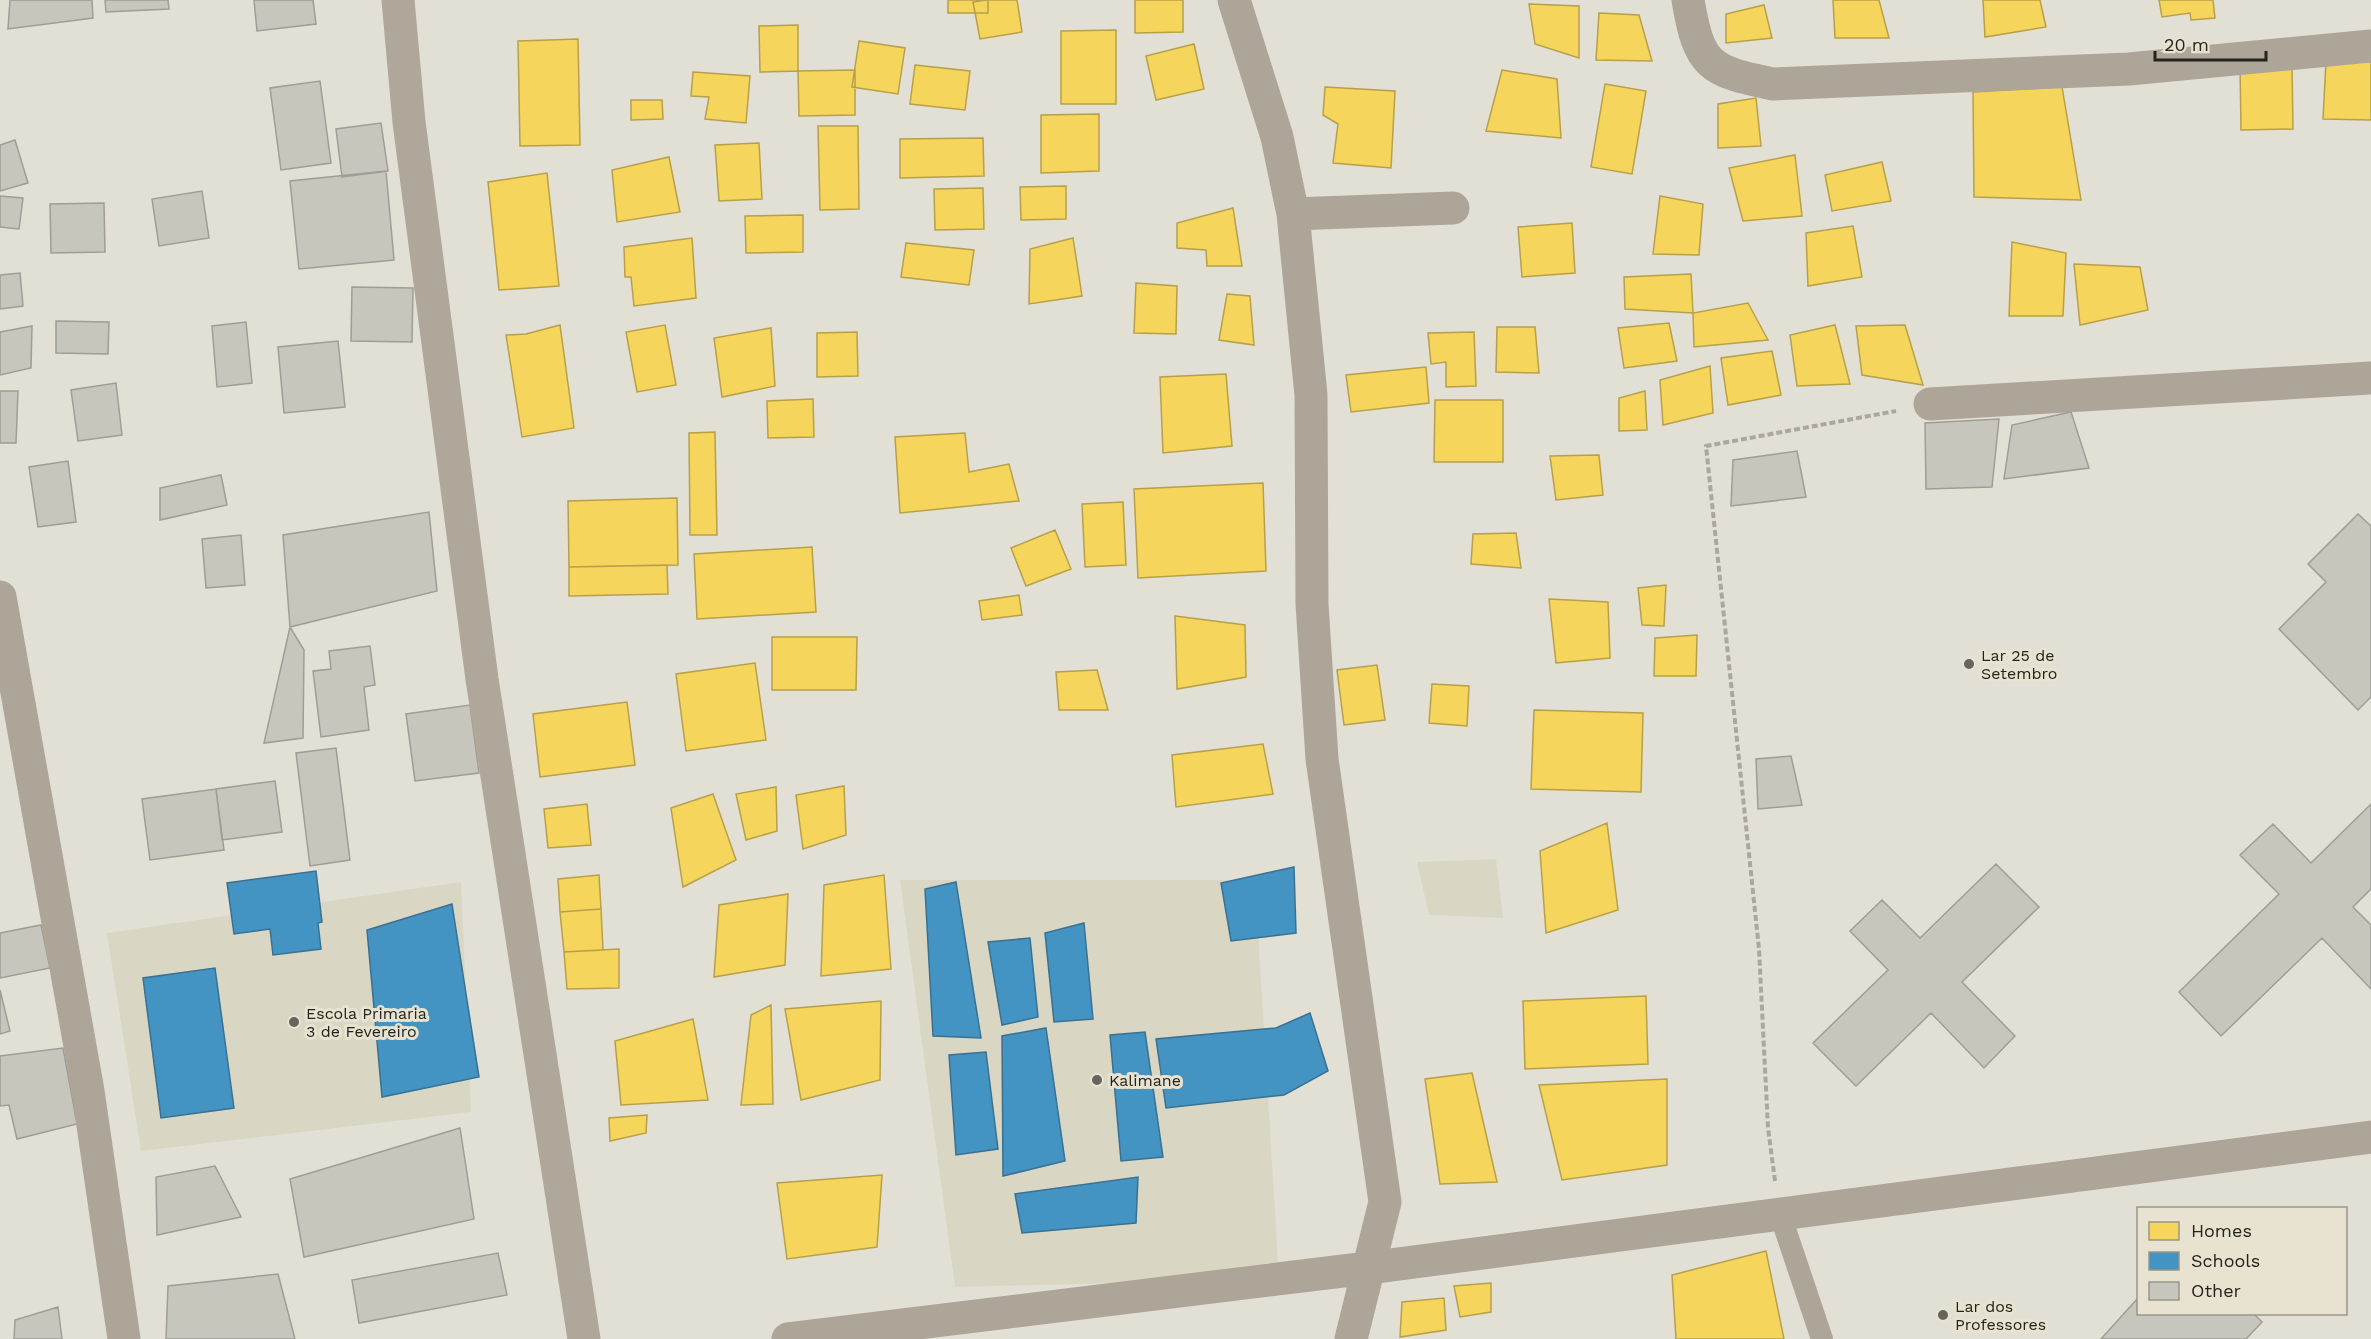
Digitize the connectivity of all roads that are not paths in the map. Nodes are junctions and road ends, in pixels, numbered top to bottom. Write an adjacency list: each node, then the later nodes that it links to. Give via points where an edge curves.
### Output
1 (398, 0): 14 (main road, via 409,122 482,679)
2 (1234, 0): 6 (street, via 1277,137)
3 (1688, 0): 4 (street, via 1699,50 1716,69 1773,84 2129,69)
4 (2371, 46)
5 (1453, 208): 6 (street)
6 (1293, 214): 12 (street, via 1311,395 1312,604 1322,759 1385,1202)
7 (2371, 378): 8 (street)
8 (1930, 404)
9 (0, 597): 13 (street, via 88,1091)
10 (2371, 1137): 11 (street)
11 (1780, 1214): 12 (street); 17 (lane)
12 (1368, 1268): 15 (street); 16 (street)
13 (124, 1339)
14 (584, 1339)
15 (788, 1339)
16 (1351, 1339)
17 (1822, 1339)

